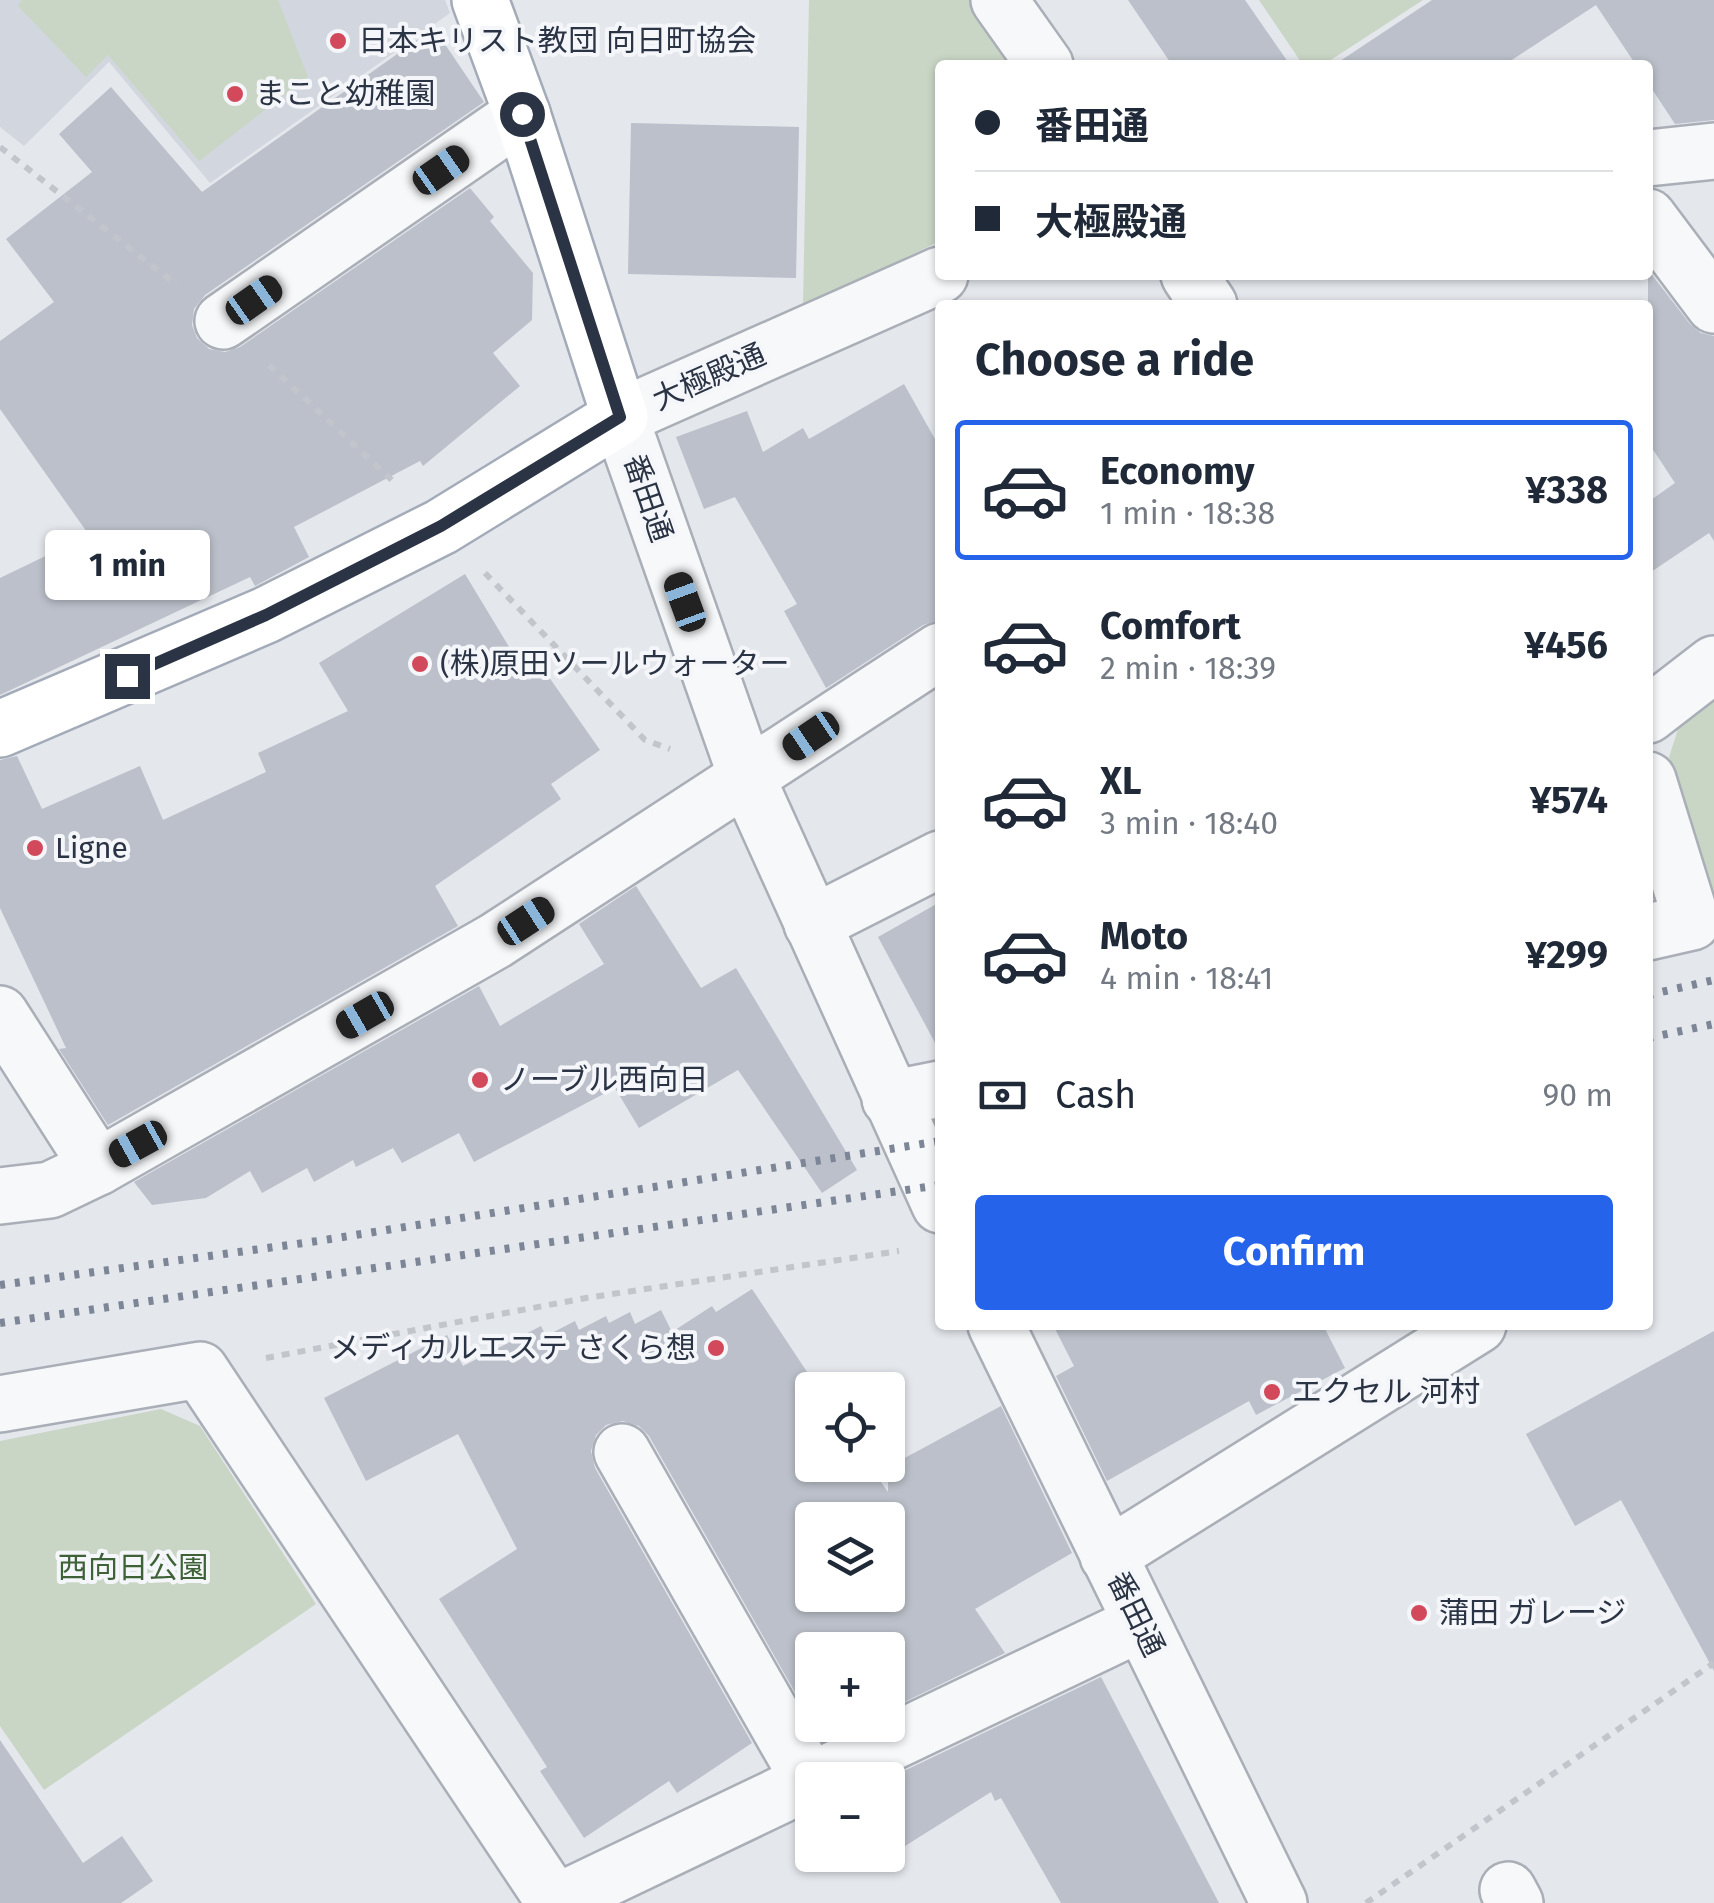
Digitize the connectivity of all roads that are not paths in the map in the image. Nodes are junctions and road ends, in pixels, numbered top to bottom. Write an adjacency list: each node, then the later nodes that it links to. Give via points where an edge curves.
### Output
1 (480, 0): 4 (main road, 番田通)
2 (999, 0): 3 (street)
3 (1041, 60)
4 (522, 114): 10 (street); 11 (main road, 番田通)
5 (1714, 151): 6 (street)
6 (1653, 157)
7 (1653, 225): 9 (street)
8 (935, 277): 11 (street, 大極殿通)
9 (1714, 305)
10 (223, 321)
11 (620, 417): 15 (main road, 大極殿通, via 441,526 266,615); 16 (street, 番田通)
12 (935, 653): 16 (street)
13 (1714, 664): 14 (street)
14 (1653, 710)
15 (0, 730)
16 (747, 778): 19 (street, 番田通); 23 (street, via 494,941)
17 (1653, 796): 20 (street, via 1692,922)
18 (935, 862): 19 (street)
19 (812, 924): 22 (street, 番田通)
20 (1653, 931)
21 (0, 1014): 23 (street)
22 (915, 1094): 24 (street, 番田通)
23 (98, 1167): 25 (street, via 50,1190)
24 (935, 1183)
25 (0, 1196)
26 (998, 1330): 30 (street, 番田通)
27 (1470, 1330): 30 (street)
28 (0, 1404): 34 (street, via 200,1370 555,1903)
29 (622, 1452): 32 (street)
30 (1108, 1556): 31 (street, 番田通)
31 (1141, 1623): 33 (street); 35 (street, 番田通)
32 (800, 1762)
33 (848, 1762)
34 (795, 1787)
35 (1279, 1903)

